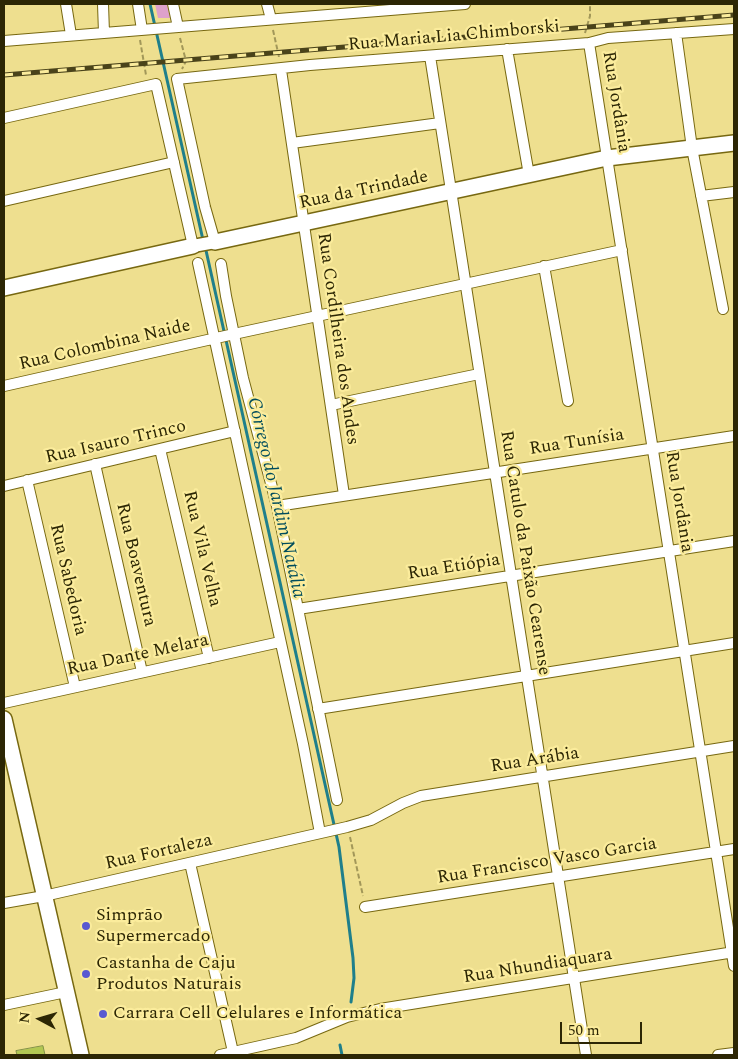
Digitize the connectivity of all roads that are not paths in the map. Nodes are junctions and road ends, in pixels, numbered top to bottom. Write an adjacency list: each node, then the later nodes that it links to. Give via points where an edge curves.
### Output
1 (66, 4): 14 (street)
2 (103, 4): 12 (street)
3 (138, 4): 11 (street)
4 (173, 4): 9 (street)
5 (267, 4): 8 (street)
6 (466, 4): 7 (street)
7 (383, 7): 8 (street)
8 (271, 20): 9 (street)
9 (178, 27): 11 (street)
10 (734, 29): 13 (street, Rua Maria Lia Chimborski)
11 (143, 30): 12 (street)
12 (104, 33): 14 (street)
13 (676, 33): 16 (street, Rua Maria Lia Chimborski, via 608,38); 24 (street)
14 (71, 36): 15 (street)
15 (4, 41)
16 (589, 43): 17 (street, Rua Maria Lia Chimborski); 25 (street, Rua Jordânia)
17 (507, 49): 18 (street, Rua Maria Lia Chimborski); 27 (street)
18 (430, 56): 19 (street, Rua Maria Lia Chimborski); 21 (street, Rua Catulo da Paixão Cearense)
19 (281, 70): 22 (street, Rua Cordilheira dos Andes); 33 (street, Rua Maria Lia Chimborski, via 177,79)
20 (4, 118): 26 (street, via 152,85)
21 (440, 123): 22 (street); 28 (street, Rua Catulo da Paixão Cearense)
22 (292, 143): 32 (street, Rua Cordilheira dos Andes)
23 (734, 143): 24 (main road, Rua da Trindade)
24 (692, 148): 25 (main road, Rua da Trindade); 30 (street)
25 (607, 158): 27 (main road, Rua da Trindade); 35 (street, Rua Jordânia)
26 (174, 162): 31 (street); 34 (street)
27 (530, 174): 28 (main road, Rua da Trindade)
28 (451, 192): 32 (main road, Rua da Trindade); 39 (street, Rua Catulo da Paixão Cearense)
29 (734, 192): 30 (street)
30 (701, 196): 41 (street)
31 (4, 201)
32 (304, 223): 33 (main road, Rua da Trindade); 42 (street, Rua Cordilheira dos Andes)
33 (215, 242): 34 (street, Rua da Trindade)
34 (193, 246): 40 (main road, Rua da Trindade)
35 (622, 250): 38 (street, Rua Colombina Naide); 51 (street, Rua Jordânia)
36 (198, 263): 44 (street)
37 (221, 264): 43 (street)
38 (544, 266): 39 (street, Rua Colombina Naide); 47 (street)
39 (465, 284): 42 (street, Rua Colombina Naide); 45 (street, Rua Catulo da Paixão Cearense)
40 (4, 288)
41 (723, 309)
42 (318, 316): 43 (street, Rua Colombina Naide); 48 (street, Rua Cordilheira dos Andes)
43 (234, 334): 44 (street, Rua Colombina Naide); 58 (street)
44 (214, 338): 46 (street, Rua Colombina Naide); 49 (street)
45 (479, 374): 48 (street); 54 (street, Rua Catulo da Paixão Cearense)
46 (4, 386)
47 (568, 401)
48 (331, 405): 57 (street, Rua Cordilheira dos Andes)
49 (235, 431): 52 (street, Rua Isauro Trinco); 63 (street)
50 (734, 436): 51 (street, Rua Tunísia)
51 (653, 448): 54 (street, Rua Tunísia); 60 (street, Rua Jordânia)
52 (160, 449): 53 (street, Rua Isauro Trinco); 66 (street, Rua Vila Velha)
53 (95, 464): 55 (street, Rua Isauro Trinco); 67 (street, Rua Boaventura)
54 (495, 472): 57 (street, Rua Tunísia); 61 (street, Rua Catulo da Paixão Cearense)
55 (27, 480): 56 (street, Rua Isauro Trinco); 69 (street, Rua Sabedoria)
56 (4, 486)
57 (344, 495): 58 (street, Rua Tunísia)
58 (277, 506): 62 (street)
59 (734, 541): 60 (street, Rua Etiópia)
60 (669, 551): 61 (street, Rua Etiópia); 65 (street, Rua Jordânia)
61 (511, 576): 62 (street, Rua Etiópia); 68 (street, Rua Catulo da Paixão Cearense)
62 (298, 609): 71 (street)
63 (280, 642): 66 (street, Rua Dante Melara); 77 (street)
64 (734, 643): 65 (street)
65 (685, 651): 68 (street); 74 (street, Rua Jordânia)
66 (209, 658): 67 (street, Rua Dante Melara)
67 (142, 672): 69 (street, Rua Dante Melara)
68 (527, 676): 71 (street); 75 (street, Rua Catulo da Paixão Cearense)
69 (75, 687): 70 (street, Rua Dante Melara)
70 (4, 703)
71 (318, 709): 76 (street)
72 (4, 719): 82 (main road)
73 (734, 746): 74 (street, Rua Arábia)
74 (700, 752): 75 (street, Rua Arábia); 79 (street, Rua Jordânia)
75 (542, 776): 77 (street, Rua Arábia, via 421,796 376,818); 81 (street, Rua Catulo da Paixão Cearense)
76 (337, 800)
77 (320, 833): 80 (street, Rua Fortaleza)
78 (734, 849): 79 (street, Rua Francisco Vasco Garcia)
79 (716, 852): 81 (street, Rua Francisco Vasco Garcia); 85 (street, Rua Jordânia)
80 (190, 863): 82 (street, Rua Fortaleza); 90 (street)
81 (558, 877): 84 (street, Rua Francisco Vasco Garcia); 87 (street, Rua Catulo da Paixão Cearense)
82 (44, 896): 83 (street, Rua Fortaleza); 88 (main road)
83 (4, 903)
84 (365, 907)
85 (733, 952): 86 (street, Rua Jordânia); 87 (street, Rua Nhundiaquara)
86 (734, 966)
87 (574, 978): 90 (street, Rua Nhundiaquara, via 394,1006 348,1017 296,1038); 94 (street, Rua Catulo da Paixão Cearense)
88 (66, 992): 89 (street); 92 (main road)
89 (4, 1006)
90 (234, 1052): 93 (street, Rua Nhundiaquara)
91 (734, 1053): 95 (street)
92 (81, 1055)
93 (220, 1055)
94 (586, 1055)
95 (718, 1055)

